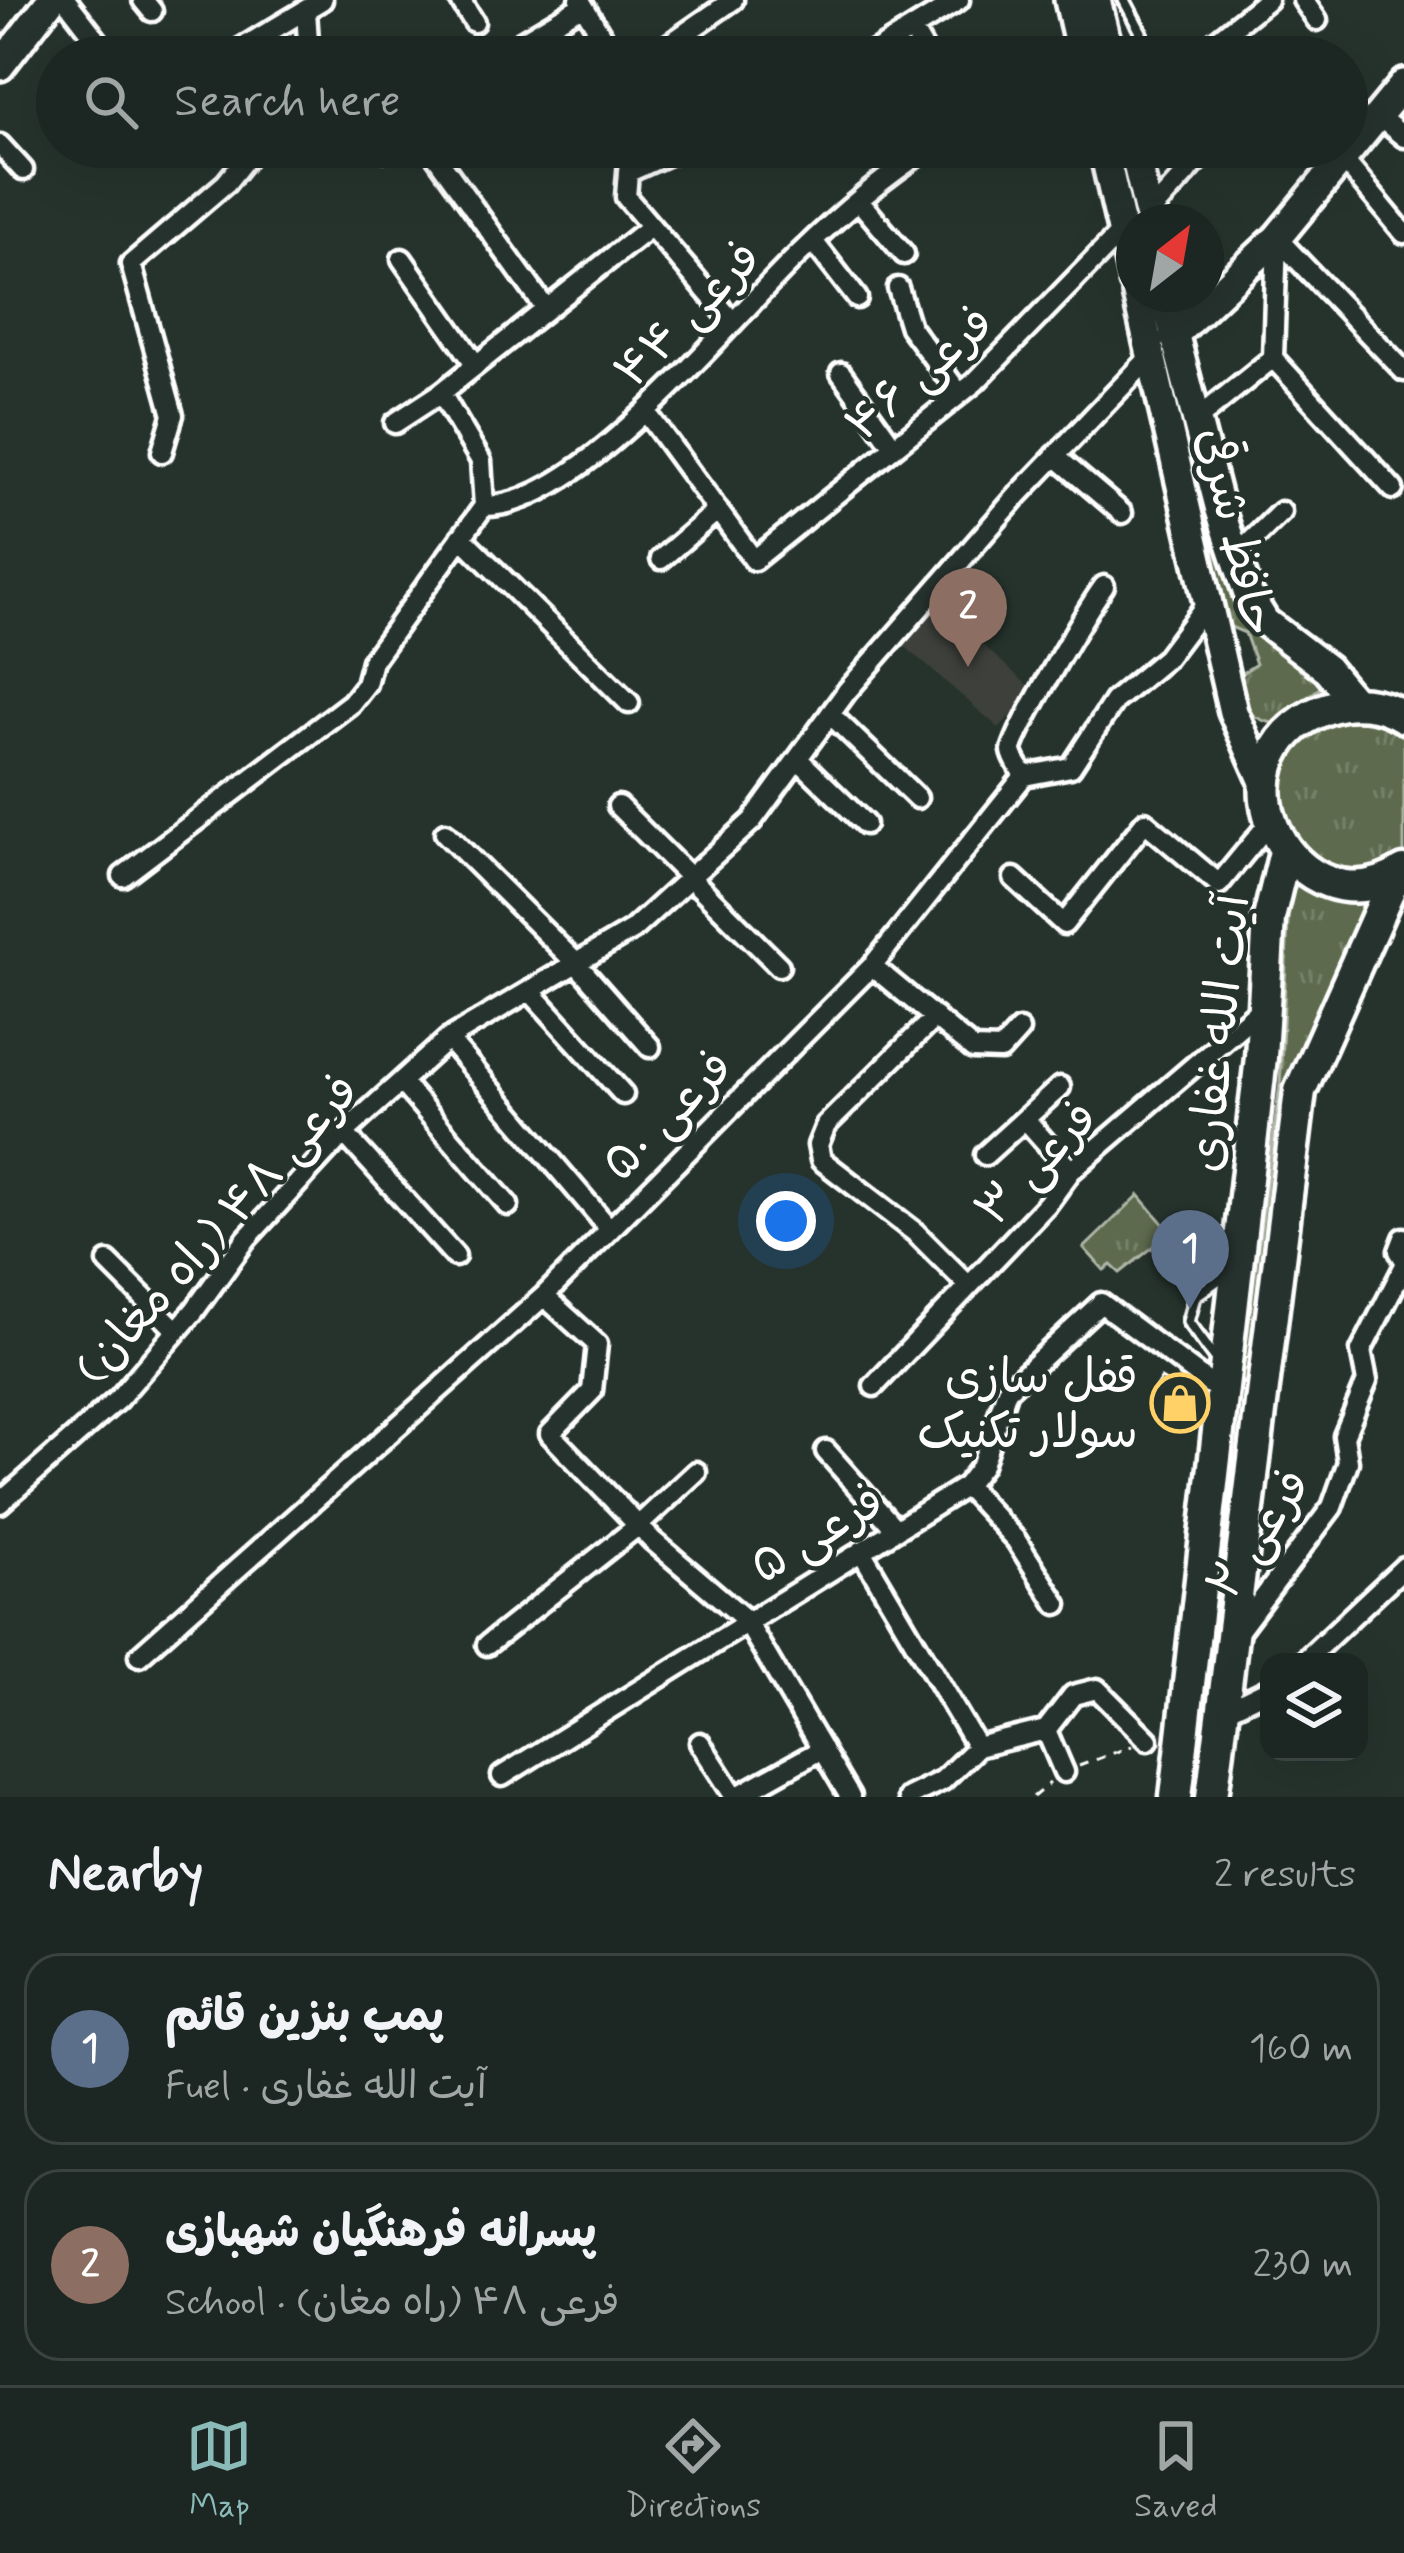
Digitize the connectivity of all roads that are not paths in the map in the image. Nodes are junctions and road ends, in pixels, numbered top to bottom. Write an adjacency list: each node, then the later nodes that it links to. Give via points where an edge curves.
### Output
1 (66, 0): 14 (street)
2 (460, 0): 12 (street)
3 (734, 0): 19 (street)
4 (958, 0): 13 (street)
5 (1268, 0): 25 (street)
6 (1303, 0): 11 (street)
7 (1098, 1): 22 (main road); 23 (main road); 24 (lane)
8 (582, 3): 17 (street); 18 (street)
9 (37, 5): 26 (main road)
10 (314, 5): 15 (street); 16 (street)
11 (1318, 20)
12 (474, 22)
13 (912, 28): 20 (street); 21 (street)
14 (94, 36)
15 (262, 36)
16 (311, 36)
17 (529, 36)
18 (602, 36)
19 (682, 36)
20 (899, 36)
21 (916, 36)
22 (1081, 36)
23 (1106, 36)
24 (1139, 36)
25 (1223, 36)
26 (3, 57)
27 (1404, 84): 28 (main road)
28 (1377, 116): 29 (main road); 30 (street)
29 (1368, 127)
30 (1404, 137)
31 (0, 145): 42 (street)
32 (238, 168): 73 (street, via 131,264 173,415)
33 (445, 168): 57 (street)
34 (632, 168): 43 (street)
35 (638, 168): 43 (street)
36 (903, 168): 44 (street, فرعی ۴۴)
37 (1108, 168): 45 (main road)
38 (1137, 168): 46 (main road)
39 (1192, 168): 47 (street)
40 (1334, 168): 51 (main road)
41 (1350, 168): 49 (street)
42 (23, 170)
43 (632, 171): 48 (street, via 626,196)
44 (859, 202): 52 (street, فرعی ۴۴); 53 (street)
45 (1116, 204)
46 (1146, 204)
47 (1162, 204)
48 (650, 227): 57 (street); 60 (street)
49 (1404, 233)
50 (1116, 237): 68 (street, فرعی ۴۶)
51 (1277, 238): 61 (main road); 63 (street); 65 (street)
52 (813, 242): 56 (street); 60 (street, فرعی ۴۴)
53 (904, 254)
54 (402, 259): 64 (street)
55 (898, 288): 68 (street, via 910,327)
56 (857, 298)
57 (546, 309): 64 (street)
58 (1141, 312): 62 (main road, حافظ شرقی)
59 (1168, 312): 61 (main road, حافظ شرقی)
60 (733, 322): 69 (street, فرعی ۴۴)
61 (1173, 337): 70 (main road, حافظ شرقی)
62 (1151, 356): 74 (street, فرعی ۴۸ (راه مغان)); 84 (main road, حافظ شرقی)
63 (1273, 358): 70 (street); 75 (street)
64 (476, 365): 67 (street)
65 (1404, 371)
66 (841, 373): 72 (street)
67 (441, 393): 71 (street); 76 (street, via 482,461)
68 (959, 393): 72 (street, فرعی ۴۶)
69 (646, 412): 76 (street, فرعی ۴۴, via 530,499); 77 (street)
70 (1196, 420): 81 (main road, حافظ شرقی)
71 (394, 423)
72 (894, 447): 77 (street, فرعی ۴۶, via 754,560)
73 (162, 452)
74 (1055, 456): 79 (street); 88 (street, فرعی ۴۸ (راه مغان))
75 (1393, 489)
76 (484, 506): 80 (street)
77 (718, 510): 82 (street)
78 (1281, 512): 81 (street)
79 (1122, 513)
80 (461, 537): 86 (street); 99 (street, via 351,703)
81 (1235, 556): 87 (main road, حافظ شرقی, via 1265,622)
82 (661, 559)
83 (1104, 586): 91 (street, via 1035,709 1016,727 1012,753)
84 (1208, 602): 91 (street, via 1166,658 1114,700 1071,767); 92 (main road, حافظ شرقی, via 1233,712)
85 (1404, 691): 87 (main road)
86 (628, 703)
87 (1359, 703): 89 (main road); 92 (main road, via 1309,715 1287,733)
88 (830, 714): 90 (street, فرعی ۴۸ (راه مغان)); 93 (street)
89 (1404, 717)
90 (798, 760): 96 (street); 102 (street, فرعی ۴۸ (راه مغان), via 752,821)
91 (1024, 776): 105 (street, فرعی ۵۰)
92 (1265, 784): 95 (main road)
93 (917, 798)
94 (618, 806): 102 (street)
95 (1269, 823): 98 (main road); 100 (street, via 1220,884 1145,823 1064,924)
96 (865, 824)
97 (445, 833): 103 (street)
98 (1285, 851): 101 (main road, via 1303,868 1347,885); 107 (main road, آیت الله غفاری, via 1269,918)
99 (123, 876)
100 (1014, 878)
101 (1401, 878): 141 (main road, آیت الله غفاری, via 1300,1091)
102 (688, 879): 103 (street, فرعی ۴۸ (راه مغان), via 632,930); 104 (street)
103 (576, 963): 106 (street, فرعی ۴۸ (راه مغان)); 111 (street)
104 (779, 966)
105 (872, 966): 108 (street); 120 (street, فرعی ۵۰)
106 (530, 991): 110 (street, فرعی ۴۸ (راه مغان)); 114 (street)
107 (1264, 1006): 118 (street, فرعی ۳); 125 (main road, آیت الله غفاری)
108 (935, 1017): 109 (street, via 988,1053); 126 (street, via 826,1125 818,1145 840,1180 916,1233)
109 (1019, 1030)
110 (448, 1040): 112 (street, فرعی ۴۸ (راه مغان)); 120 (street)
111 (650, 1047)
112 (401, 1082): 116 (street, فرعی ۴۸ (راه مغان)); 119 (street)
113 (1060, 1087): 115 (street)
114 (623, 1094)
115 (1025, 1119): 117 (street); 118 (street)
116 (344, 1133): 122 (street); 128 (street, فرعی ۴۸ (راه مغان), via 247,1238)
117 (985, 1155)
118 (1072, 1171): 126 (street, فرعی ۳)
119 (508, 1205)
120 (608, 1226): 127 (street, فرعی ۵۰)
121 (1404, 1238): 124 (street, فرعی ۲)
122 (455, 1256)
123 (108, 1262): 128 (street)
124 (1404, 1263): 141 (street, فرعی ۲, via 1361,1351 1367,1381 1344,1436 1348,1462 1332,1507)
125 (1237, 1268): 129 (main road, آیت الله غفاری); 129 (lane, via 1195,1297 1188,1322)
126 (969, 1286): 130 (street, فرعی ۳)
127 (544, 1296): 135 (street, via 596,1344 592,1391 550,1434); 144 (street, فرعی ۵۰)
128 (177, 1331): 134 (street, فرعی ۴۸ (راه مغان), via 118,1399)
129 (1223, 1384): 133 (street, via 1101,1304 1007,1390 982,1466); 157 (main road, آیت الله غفاری)
130 (874, 1387)
131 (826, 1451): 136 (street)
132 (696, 1472): 135 (street)
133 (966, 1486): 136 (street, فرعی ۵); 139 (street, via 1016,1540)
134 (0, 1503)
135 (639, 1525): 140 (street); 142 (street)
136 (896, 1530): 137 (street, فرعی ۵)
137 (861, 1551): 140 (street, فرعی ۵); 151 (street)
138 (1404, 1568): 143 (street)
139 (1058, 1604)
140 (746, 1619): 150 (street); 153 (street, فرعی ۵)
141 (1230, 1642): 146 (main road, آیت الله غفاری)
142 (487, 1645)
143 (1313, 1653)
144 (139, 1656)
145 (1260, 1693): 146 (street)
146 (1222, 1712): 158 (main road, آیت الله غفاری)
147 (1046, 1730): 148 (street, via 1072,1695 1096,1689); 151 (street); 152 (street)
148 (1148, 1740)
149 (700, 1742): 154 (street)
150 (822, 1748): 154 (street); 155 (street)
151 (976, 1748): 156 (street, via 943,1780)
152 (1064, 1772)
153 (502, 1776)
154 (735, 1797)
155 (850, 1797)
156 (908, 1797)
157 (1176, 1797)
158 (1212, 1797)

